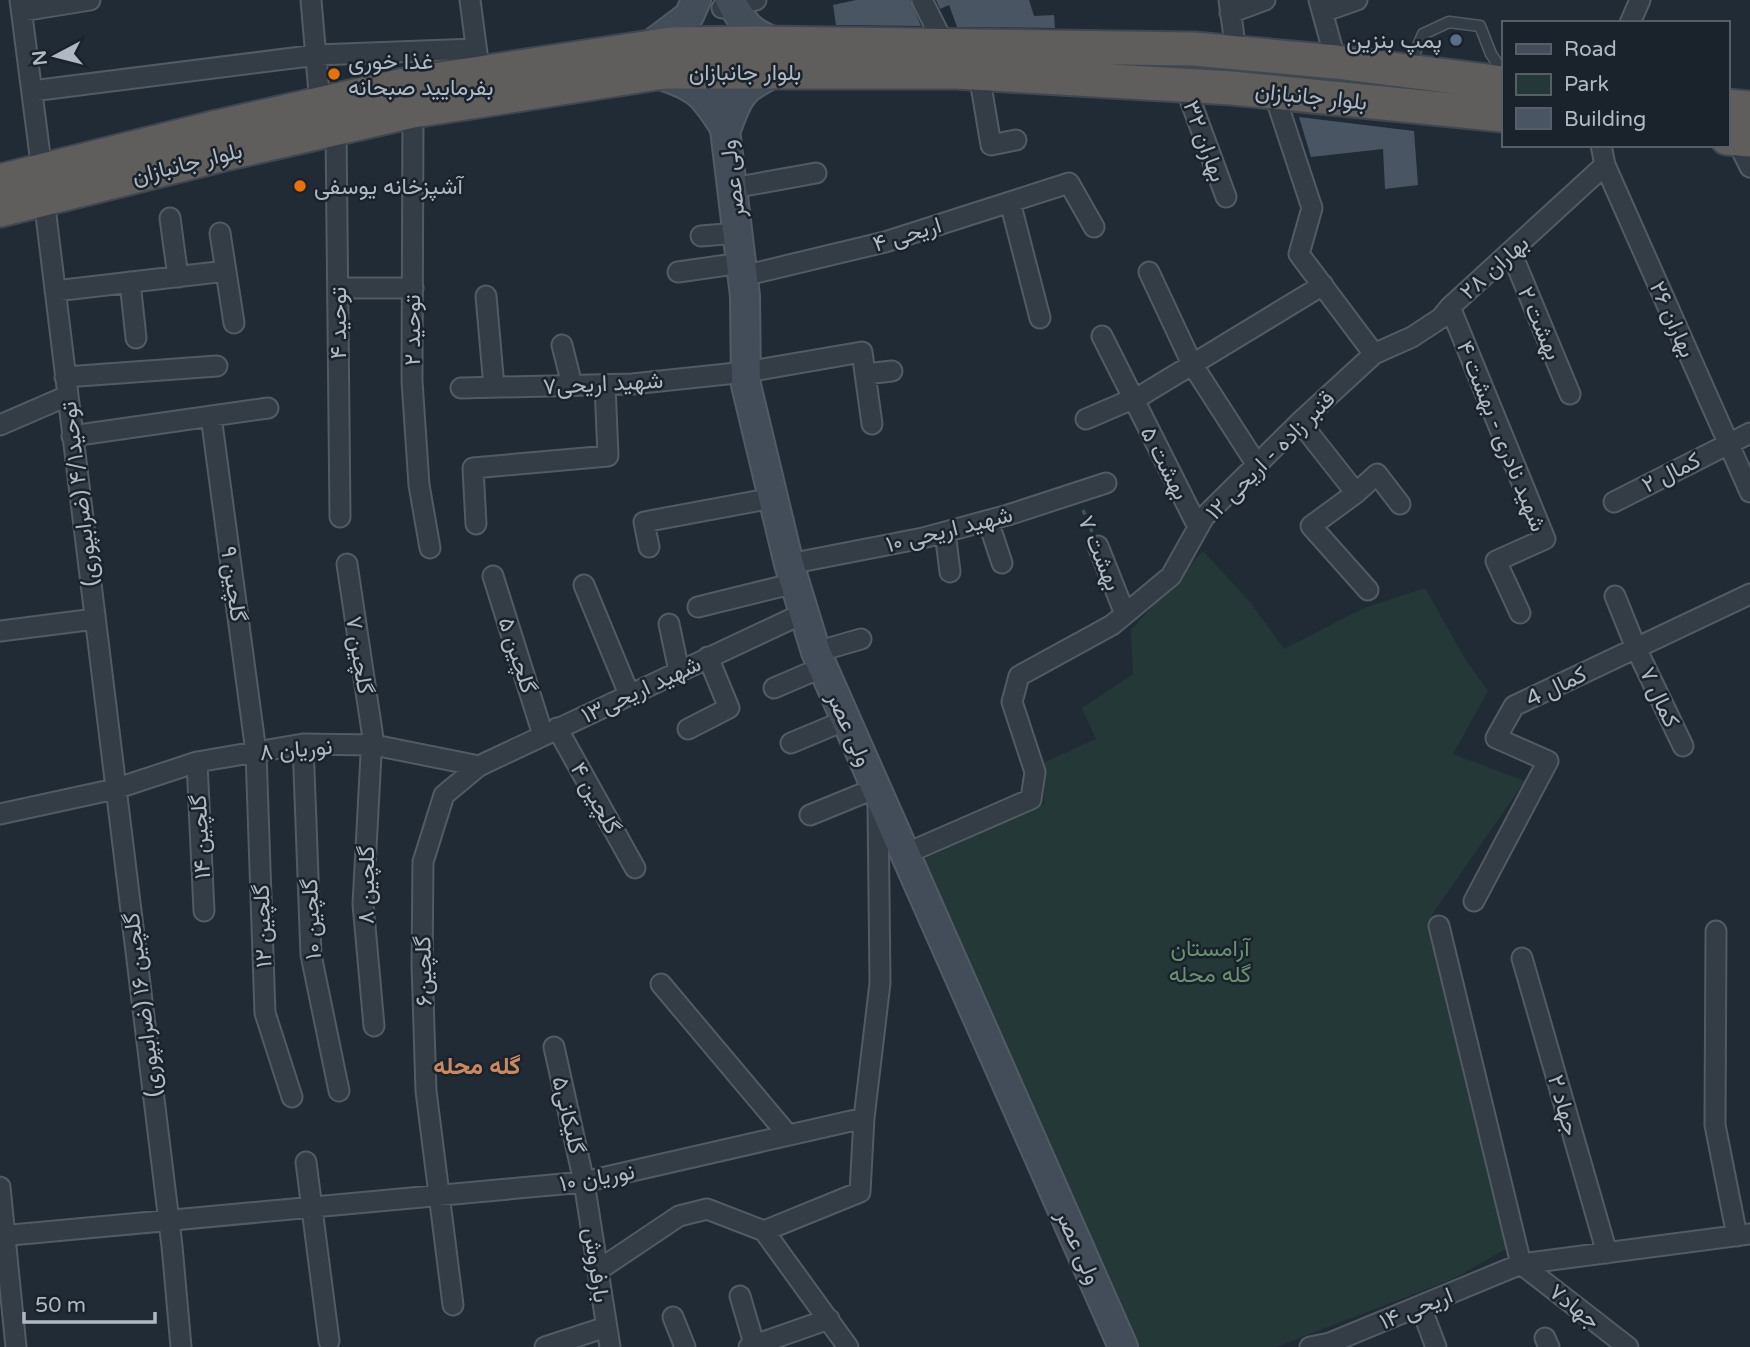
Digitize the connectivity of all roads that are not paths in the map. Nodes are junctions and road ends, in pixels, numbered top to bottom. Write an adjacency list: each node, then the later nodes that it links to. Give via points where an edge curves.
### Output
1 (90, 0): 9 (street)
2 (311, 0): 16 (street, توحید ۴)
3 (470, 0): 19 (street)
4 (922, 0): 13 (street)
5 (1265, 0): 11 (street)
6 (1357, 0): 10 (street)
7 (1640, 0): 12 (street)
8 (723, 3): 14 (main road, ولی عصر); 17 (main road); 18 (main road, via 689,16)
9 (21, 6): 26 (street, توحید۴/۱ (ضرابپوری))
10 (1321, 6): 20 (street)
11 (1230, 7): 15 (street)
12 (1631, 21)
13 (944, 44): 15 (highway, بلوار جانبازان); 17 (highway, بلوار جانبازان)
14 (715, 52): 17 (highway, بلوار جانبازان); 18 (highway, بلوار جانبازان); 33 (main road, ولی عصر)
15 (1236, 52): 20 (highway, بلوار جانبازان)
16 (317, 55): 19 (street); 26 (street); 31 (street, توحید ۴)
17 (778, 57): 23 (highway, بلوار جانبازان); 33 (main road, via 743,92)
18 (652, 60): 19 (highway, بلوار جانبازان); 30 (highway, بلوار جانبازان); 33 (main road, via 700,93)
19 (478, 61): 31 (highway, بلوار جانبازان)
20 (1336, 62): 21 (highway, بلوار جانبازان)
21 (1407, 70): 22 (lane, via 1423,34 1449,22 1479,26); 24 (highway, بلوار جانبازان)
22 (1502, 71)
23 (979, 74): 25 (highway, بلوار جانبازان); 34 (street, via 991,145)
24 (1502, 83)
25 (1185, 86): 27 (highway, بلوار جانبازان); 41 (street, بهاران ۳۲)
26 (32, 91): 39 (street, توحید۴/۱ (ضرابپوری))
27 (1273, 93): 32 (highway, بلوار جانبازان); 56 (street, via 1312,208 1299,254)
28 (1729, 106): 29 (highway)
29 (1750, 108)
30 (413, 111): 31 (highway, بلوار جانبازان); 58 (street, توحید ۲)
31 (328, 116): 39 (highway, بلوار جانبازان); 57 (street, توحید ۴)
32 (1502, 116)
33 (726, 130): 40 (main road, ولی عصر)
34 (1016, 139)
35 (1601, 147): 36 (street, بهاران ۲۶)
36 (1605, 165): 49 (street, بهاران ۲۸); 88 (street, بهاران ۲۶)
37 (817, 173): 40 (street)
38 (0, 181): 39 (highway, بلوار جانبازان)
39 (43, 185): 43 (highway, بلوار جانبازان); 59 (street, توحید۴/۱ (ضرابپوری))
40 (733, 188): 47 (main road, ولی عصر)
41 (1226, 197)
42 (1010, 202): 45 (street, اریحی ۴, via 1069,183); 50 (street, اریحی ۴, via 885,242); 62 (street)
43 (0, 210)
44 (170, 218): 54 (street)
45 (1094, 227)
46 (220, 233): 51 (street)
47 (738, 233): 48 (street); 50 (main road, ولی عصر)
48 (701, 236)
49 (1511, 252): 61 (street, بهاران ۲۸); 78 (street, بهشت ۲)
50 (742, 270): 52 (street, اریحی ۴); 71 (main road, ولی عصر)
51 (226, 271): 54 (street); 63 (street)
52 (678, 272)
53 (1149, 272): 68 (street)
54 (178, 276): 55 (street)
55 (130, 282): 59 (street); 65 (street)
56 (1323, 285): 67 (street); 68 (street)
57 (338, 288): 58 (street); 96 (street, توحید ۴)
58 (412, 288): 103 (street, توحید ۲, via 419,485)
59 (55, 291): 75 (street, توحید۴/۱ (ضرابپوری))
60 (486, 296): 77 (street)
61 (1450, 307): 67 (street, بهاران ۲۸, via 1412,337); 115 (street, شهید نادری - بهشت ۴, via 1545,540 1496,561)
62 (1040, 318)
63 (234, 323)
64 (1102, 336): 79 (street, بهشت ۵)
65 (136, 338)
66 (562, 345): 73 (street)
67 (1374, 354): 83 (street, قنبر زاده - اریحی ۱۲)
68 (1192, 364): 79 (street); 89 (street)
69 (217, 366): 75 (street)
70 (892, 371): 72 (street)
71 (746, 372): 72 (street, شهید اریحی۷, via 862,352); 74 (street, شهید اریحی۷); 93 (main road, ولی عصر)
72 (865, 374): 84 (street)
73 (572, 385): 74 (street, شهید اریحی۷); 77 (street, شهید اریحی۷)
74 (605, 385): 98 (street, via 608,456 473,468)
75 (66, 386): 85 (street); 87 (street, توحید۴/۱ (ضرابپوری))
76 (461, 387): 77 (street, شهید اریحی۷)
77 (494, 387)
78 (1570, 394)
79 (1132, 399): 82 (street); 99 (street, بهشت ۵)
80 (268, 408): 81 (street)
81 (211, 416): 87 (street); 134 (street, گلچین ۹)
82 (1086, 419)
83 (1300, 422): 89 (street, قنبر زاده - اریحی ۱۲); 92 (street)
84 (872, 424)
85 (0, 425)
86 (1750, 433): 88 (street, کمال ۲)
87 (72, 436): 117 (street, توحید۴/۱ (ضرابپوری))
88 (1728, 443): 91 (street, بهاران ۲۶); 94 (street, کمال ۲)
89 (1257, 465): 99 (street, قنبر زاده - اریحی ۱۲)
90 (1105, 483): 97 (street, شهید اریحی ۱۰)
91 (1750, 492)
92 (1356, 493): 95 (street, via 1377,474); 110 (street, via 1311,526)
93 (773, 498): 102 (street, via 644,522); 107 (main road, ولی عصر)
94 (1614, 502)
95 (1401, 504)
96 (340, 517)
97 (988, 521): 100 (street, شهید اریحی ۱۰); 104 (street)
98 (476, 524)
99 (1198, 527): 116 (street, قنبر زاده - اریحی ۱۲, via 1171,576)
100 (945, 532): 106 (street); 107 (street, شهید اریحی ۱۰)
101 (1098, 546): 116 (street, بهشت ۷)
102 (649, 547)
103 (430, 548)
104 (1002, 563)
105 (347, 564): 132 (street, گلچین ۷)
106 (950, 572)
107 (792, 573): 113 (street, شهید اریحی ۱۰); 114 (main road, ولی عصر)
108 (493, 576): 129 (street, گلچین ۵)
109 (584, 585): 126 (street)
110 (1368, 590)
111 (1750, 594): 121 (street, کمال 4)
112 (1615, 596): 121 (street, کمال ۷)
113 (698, 607)
114 (804, 613): 122 (street, شهید اریحی۱۳); 123 (main road, ولی عصر)
115 (1520, 613)
116 (1125, 614): 141 (street, قنبر زاده - اریحی ۱۲, via 1019,676 1012,702 1035,772 1031,799)
117 (95, 620): 119 (street); 137 (street, توحید۴/۱ (ضرابپوری))
118 (669, 624): 124 (street)
119 (0, 631)
120 (861, 639): 123 (street)
121 (1636, 648): 133 (street, کمال ۷); 143 (street, کمال 4, via 1514,706 1496,738 1548,761)
122 (708, 657): 124 (street, شهید اریحی۱۳); 128 (street, via 729,708)
123 (819, 659): 125 (street); 127 (main road, ولی عصر)
124 (679, 671): 126 (street, شهید اریحی۱۳)
125 (774, 688)
126 (629, 694): 129 (street, شهید اریحی۱۳)
127 (846, 720): 130 (street); 138 (main road, ولی عصر)
128 (688, 729)
129 (550, 732): 136 (street, شهید اریحی۱۳); 142 (street, گلچین ۴)
130 (791, 743)
131 (303, 744): 132 (street, نوریان ۸); 134 (street, نوریان ۸); 151 (street, گلچین ۱۰, via 311,956)
132 (374, 745): 136 (street, نوریان ۸); 149 (street, گلچین ۸, via 363,904)
133 (1683, 747)
134 (257, 752): 135 (street, نوریان ۸); 152 (street, گلچین ۱۲, via 265,1013)
135 (197, 762): 137 (street, نوریان ۸); 144 (street, گلچین ۱۴)
136 (479, 766): 158 (street, گلچین۶, via 444,795 424,862 426,1091)
137 (116, 789): 139 (street, نوریان ۸); 160 (street, گلچین ۱۶ (ضرابپوری))
138 (877, 790): 140 (street); 141 (main road, ولی عصر); 153 (street, via 880,983)
139 (0, 814)
140 (810, 815)
141 (905, 854): 181 (main road, ولی عصر)
142 (635, 868)
143 (1474, 901)
144 (204, 911)
145 (1438, 926): 165 (street)
146 (1716, 931): 162 (street, via 1715,1125)
147 (1522, 958): 164 (street, جهاد ۲)
148 (661, 984): 154 (street)
149 (374, 1026)
150 (554, 1047): 156 (street, گلیکانی۵)
151 (339, 1091)
152 (292, 1097)
153 (864, 1118): 154 (street, نوریان ۱۰); 161 (street, via 860,1192)
154 (789, 1135): 156 (street, نوریان ۱۰)
155 (306, 1162): 159 (street)
156 (584, 1182): 158 (street, نوریان ۱۰); 166 (street, بارفروش)
157 (0, 1187): 163 (street)
158 (440, 1195): 159 (street, نوریان ۱۰); 168 (street, گلچین۶)
159 (312, 1207): 160 (street, نوریان ۱۰); 173 (street)
160 (168, 1220): 163 (street, نوریان ۱۰); 176 (street, گلچین ۱۶ (ضرابپوری))
161 (764, 1231): 166 (street, via 706,1209 678,1216); 171 (street)
162 (1744, 1235): 164 (street, اریحی ۱۴)
163 (3, 1236): 175 (street)
164 (1606, 1253): 165 (street, اریحی ۱۴)
165 (1521, 1264): 169 (street, اریحی ۱۴); 184 (street, جهاد۷)
166 (600, 1269): 172 (street, بارفروش)
167 (740, 1296): 174 (street)
168 (453, 1305)
169 (1421, 1307): 182 (street, اریحی ۱۴); 183 (street)
170 (673, 1317): 179 (street)
171 (829, 1319): 174 (street); 180 (street)
172 (606, 1327): 177 (street); 178 (street, بارفروش)
173 (329, 1341)
174 (753, 1346)
175 (16, 1347)
176 (181, 1347)
177 (545, 1347)
178 (610, 1347)
179 (685, 1347)
180 (848, 1347)
181 (1123, 1347)
182 (1310, 1347)
183 (1436, 1347)
184 (1628, 1347)

